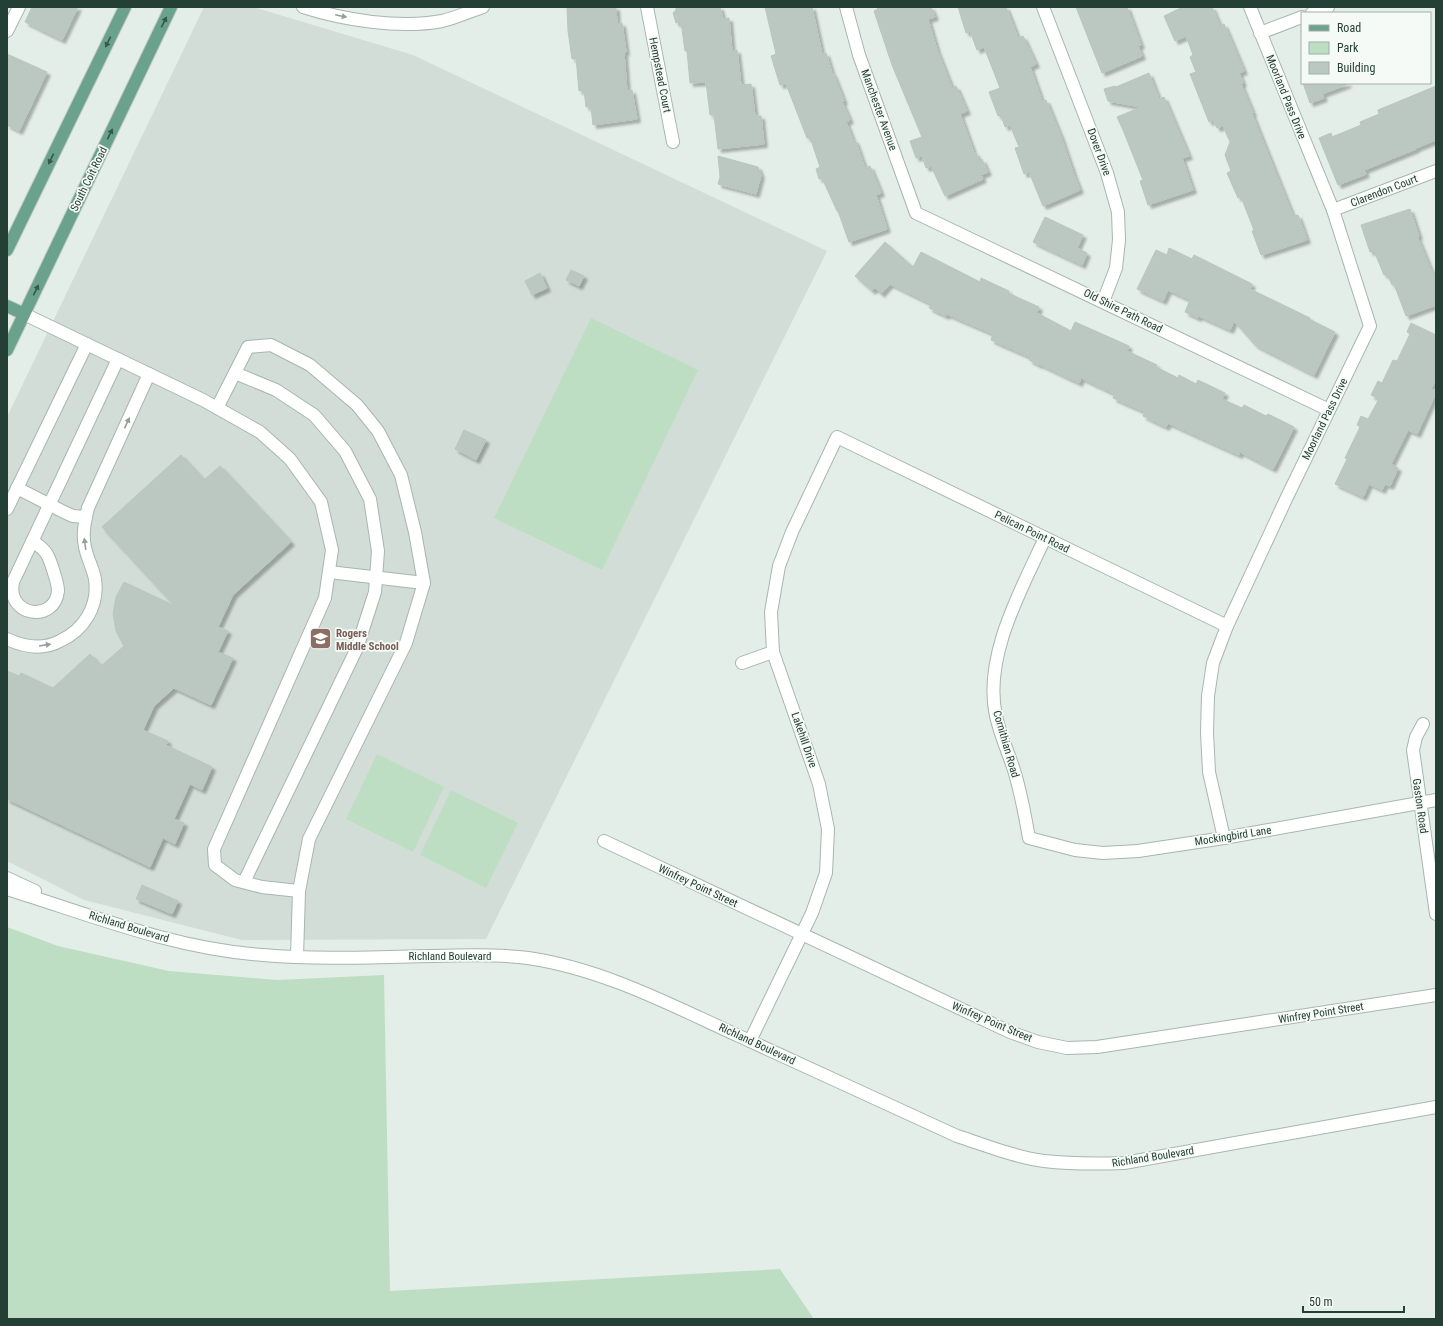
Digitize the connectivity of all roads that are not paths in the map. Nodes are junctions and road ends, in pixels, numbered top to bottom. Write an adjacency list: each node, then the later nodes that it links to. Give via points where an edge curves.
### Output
1 (19, 7): 13 (street)
2 (125, 7): 19 (main road, one-way to 19)
3 (171, 7): 22 (main road, South Coit Road, one-way to 3)
4 (483, 7): 10 (street, one-way to 4, via 344,17 398,24 443,21)
5 (647, 7): 15 (street, Hempstead Court)
6 (846, 7): 18 (street, Manchester Avenue, via 859,55)
7 (1043, 7): 20 (street, Dover Drive, via 1107,173 1118,212 1120,240 1116,268)
8 (1250, 7): 14 (street, Moorland Pass Drive)
9 (1328, 7): 11 (street)
10 (308, 8)
11 (1315, 12)
12 (1301, 17): 14 (street)
13 (7, 32)
14 (1260, 33): 17 (street, Moorland Pass Drive)
15 (673, 142)
16 (1436, 171): 17 (street, Clarendon Court)
17 (1333, 210): 29 (street, Moorland Pass Drive, via 1370,326)
18 (916, 213): 20 (street, Old Shire Path Road)
19 (7, 250)
20 (1103, 302): 29 (street, Old Shire Path Road)
21 (7, 306): 22 (main road)
22 (24, 314): 23 (street); 24 (main road, South Coit Road)
23 (87, 344): 25 (street); 31 (street)
24 (7, 350)
25 (118, 359): 27 (street); 32 (street)
26 (235, 373): 28 (street); 38 (street, via 276,390 314,415 345,451 370,499 378,551); 39 (street, via 248,347 271,344 310,365 357,405 378,431 401,476)
27 (150, 374): 28 (street); 34 (street, one-way to 27)
28 (217, 408): 37 (street, via 260,432 285,454 321,502 332,550)
29 (1329, 410): 40 (street, Moorland Pass Drive)
30 (837, 437): 35 (street, Pelican Point Road); 42 (street, Lakehill Drive, via 792,532 779,566 771,612)
31 (17, 488): 32 (street); 33 (street)
32 (49, 505): 34 (street, via 73,516); 36 (street)
33 (7, 509)
34 (86, 517): 41 (street, one-way to 34, via 24,646 47,646 68,638 84,622 94,602 96,590 93,568 84,546)
35 (1045, 538): 40 (street, Pelican Point Road); 47 (street, Cornithian Road, via 1010,614 998,648 993,684 996,715 1022,798)
36 (32, 541): 36 (street, via 49,556 58,586 52,604 42,611 35,612 18,605 12,594 13,582)
37 (329, 572): 38 (street); 51 (street, via 325,598 214,849 215,865 235,880)
38 (376, 578): 39 (street); 51 (street, via 375,592 357,648)
39 (424, 583): 53 (street, via 406,643 308,839)
40 (1227, 626): 48 (street, Moorland Pass Drive, via 1213,663 1208,696 1207,732 1210,772)
41 (7, 639)
42 (773, 652): 43 (street); 56 (street, Lakehill Drive, via 819,784 828,829 826,873)
43 (742, 663)
44 (1423, 724): 46 (street, Gaston Road, via 1413,750)
45 (1436, 800): 46 (street, Mockingbird Lane)
46 (1420, 803): 48 (street, Mockingbird Lane); 55 (street, Gaston Road)
47 (1029, 838): 48 (street, Mockingbird Lane, via 1075,850 1103,852 1138,851)
48 (1224, 838)
49 (604, 841): 56 (street, Winfrey Point Street)
50 (7, 878): 54 (street, Richland Boulevard)
51 (244, 882): 53 (street)
52 (7, 889): 54 (street, Richland Boulevard)
53 (299, 891): 57 (street)
54 (72, 909): 57 (street, Richland Boulevard, via 127,928 188,944 249,954)
55 (1436, 914)
56 (802, 934): 58 (street, Winfrey Point Street, via 1010,1032 1038,1042 1067,1048 1097,1047); 59 (street, Lakehill Drive)
57 (297, 957): 59 (street, Richland Boulevard, via 467,955 527,958 578,969 624,985)
58 (1436, 995)
59 (750, 1041): 60 (street, Richland Boulevard, via 957,1136 1042,1160 1083,1164 1124,1163)
60 (1436, 1107)

